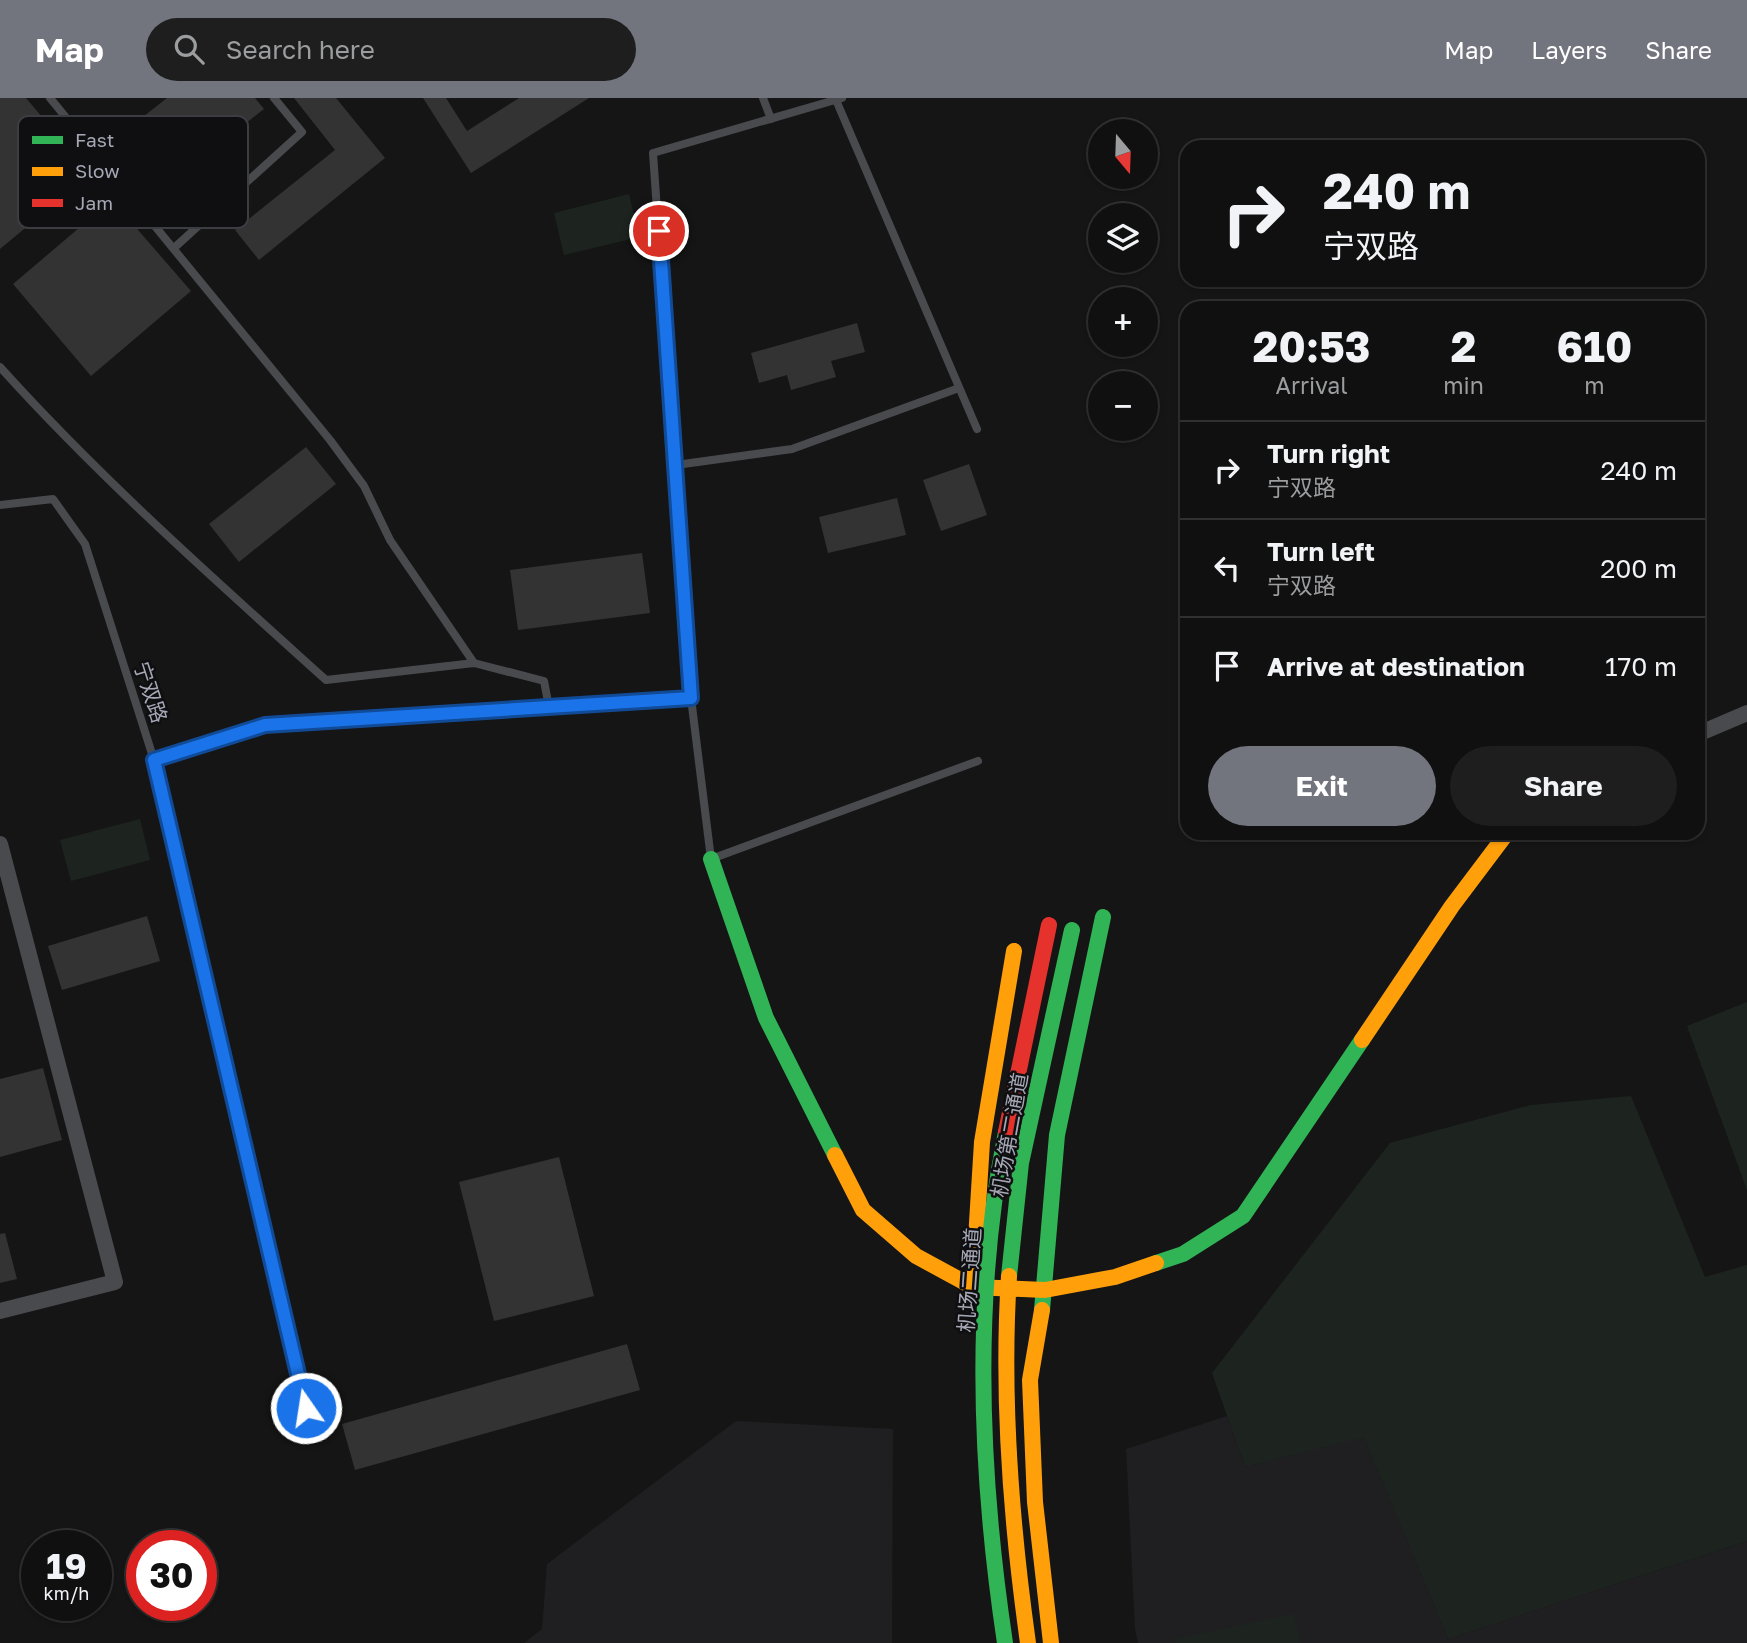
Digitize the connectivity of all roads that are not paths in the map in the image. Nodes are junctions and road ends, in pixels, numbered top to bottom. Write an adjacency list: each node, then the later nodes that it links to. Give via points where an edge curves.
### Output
1 (50, 98): 5 (lane)
2 (274, 98): 7 (lane, via 302,132)
3 (763, 98): 6 (lane)
4 (839, 99): 6 (lane); 12 (lane)
5 (65, 116)
6 (771, 119): 14 (lane, via 653,153)
7 (248, 181)
8 (157, 228): 10 (lane)
9 (196, 228): 10 (lane)
10 (174, 248): 16 (lane, via 365,486 390,541)
11 (0, 366): 16 (lane, via 50,422 191,558 326,680)
12 (959, 388): 13 (lane); 14 (lane, via 792,449)
13 (977, 429)
14 (676, 465): 17 (lane)
15 (0, 505): 21 (lane, 宁双路, via 54,499 85,544)
16 (474, 663): 18 (lane, via 544,681)
17 (691, 698): 18 (lane); 25 (lane)
18 (549, 706): 21 (lane, via 265,725)
19 (1747, 713): 20 (street)
20 (1705, 731)
21 (154, 760): 33 (street)
22 (978, 761): 25 (lane)
23 (1502, 840): 31 (main road, via 1452,906 1243,1216 1183,1254 1115,1277)
24 (0, 844): 32 (street, via 115,1282)
25 (711, 859): 30 (main road, via 766,1018 863,1210 916,1256)
26 (1103, 916): 31 (main road, via 1057,1135)
27 (1049, 925): 35 (main road, 机场二通道, bridge, via 1000,1162 986,1282 985,1428 995,1577)
28 (1072, 930): 36 (main road, 机场第二通道, bridge, via 1021,1164 1008,1284 1008,1428 1018,1578)
29 (1014, 951): 30 (main road, via 982,1142)
30 (973, 1287): 31 (main road); 34 (main road, via 973,1386)
31 (1045, 1290): 37 (main road, via 1030,1380 1035,1502)
32 (0, 1311)
33 (312, 1435)
34 (998, 1643)
35 (1005, 1643)
36 (1028, 1643)
37 (1051, 1643)

